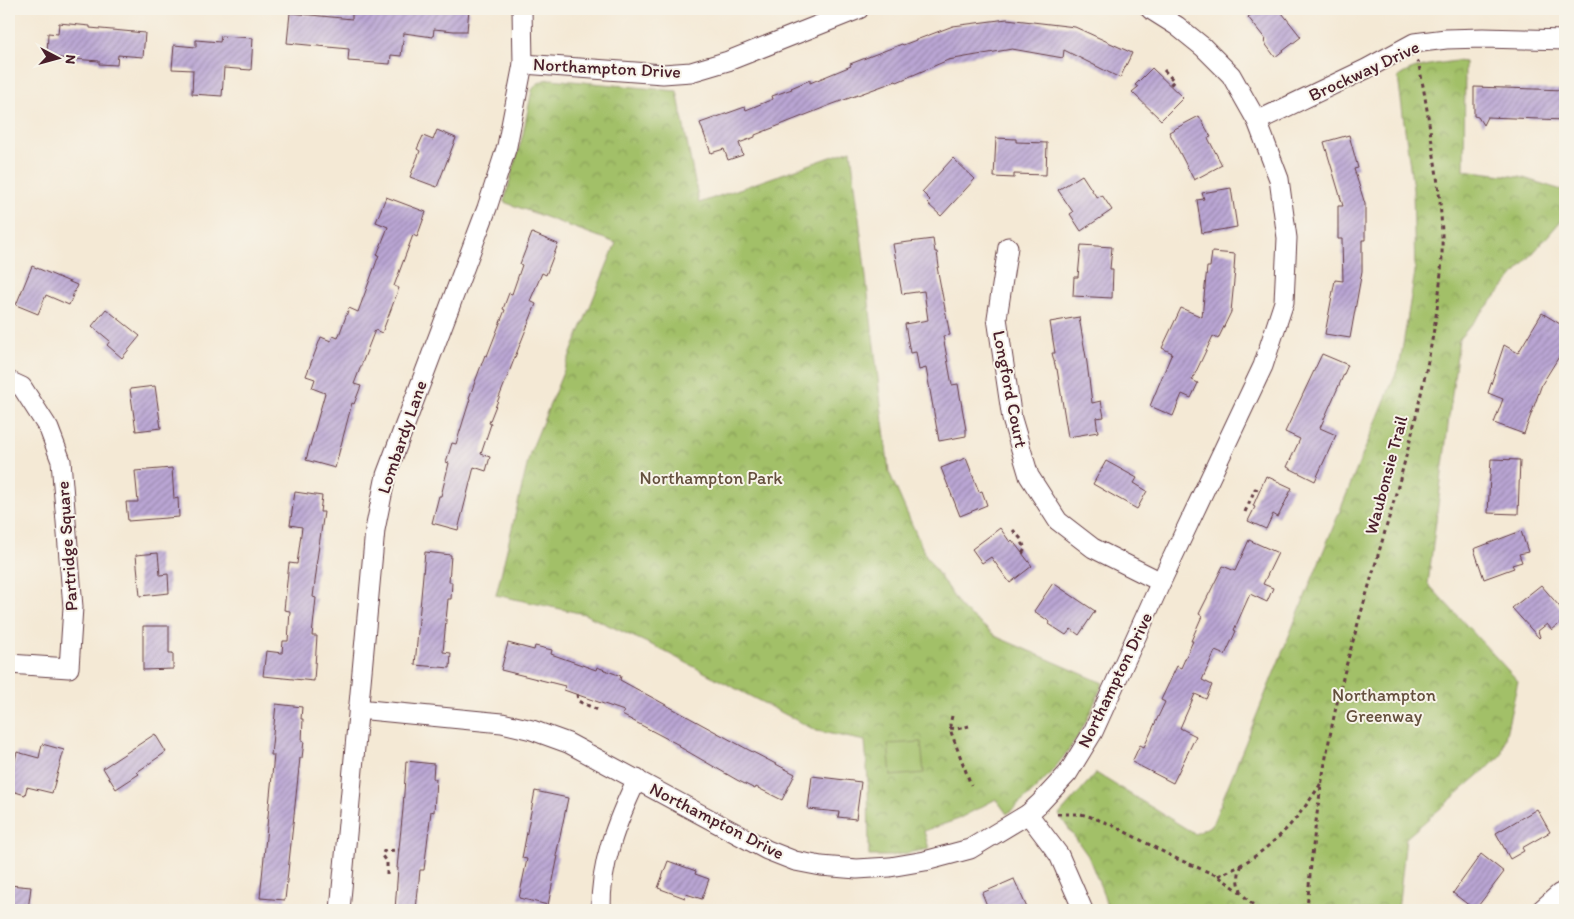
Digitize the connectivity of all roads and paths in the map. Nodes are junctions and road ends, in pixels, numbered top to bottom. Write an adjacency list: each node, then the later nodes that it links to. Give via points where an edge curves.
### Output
1 (522, 9): 6 (street, Lombardy Lane)
2 (859, 9): 6 (street, Northampton Drive, via 728,61 691,72 663,74)
3 (1150, 9): 9 (street, Northampton Drive, via 1198,43 1231,75)
4 (1565, 40): 5 (street, Brockway Drive, via 1464,38)
5 (1414, 44): 9 (street, Brockway Drive); 25 (path, Waubonsie Trail, via 1426,102 1440,206 1442,255 1436,312 1413,432 1344,674)
6 (524, 64): 19 (street, Lombardy Lane, via 507,146 487,208 386,475 375,530)
7 (1164, 70): 8 (path, via 1174,81)
8 (1170, 85)
9 (1257, 121): 16 (street, Northampton Drive, via 1279,179 1287,238 1284,302 1263,366)
10 (1008, 248): 16 (street, Longford Court, via 997,318 1012,419 1029,476 1058,521 1093,548)
11 (9, 381): 17 (street, Partridge Square, via 22,387 48,428 61,461 73,607 69,668)
12 (1258, 490): 13 (path, via 1255,489)
13 (1245, 512)
14 (1013, 530): 15 (path, via 1025,549)
15 (1022, 554)
16 (1161, 582): 27 (street, Northampton Drive, via 1094,732 1068,773)
17 (9, 664)
18 (577, 694): 20 (path, via 578,701)
19 (358, 709): 24 (street, Northampton Drive, via 502,723 532,730 568,744); 35 (street, Lombardy Lane)
20 (598, 710)
21 (952, 716): 23 (path)
22 (969, 726): 23 (path)
23 (950, 728): 26 (path)
24 (636, 779): 27 (street, Northampton Drive, via 767,850 821,866 857,870 916,863 970,849); 36 (street, via 606,860)
25 (1322, 780): 30 (path, via 1308,803 1268,848); 39 (path, Waubonsie Trail)
26 (971, 785)
27 (1028, 814): 37 (street, via 1059,856)
28 (1057, 814): 32 (path, via 1081,814 1110,824)
29 (399, 850): 31 (path, via 384,852 382,856 387,863)
30 (1242, 865): 32 (path); 34 (path, via 1238,874)
31 (387, 875)
32 (1218, 876): 34 (path)
33 (1565, 891): 40 (street)
34 (1244, 897): 38 (path)
35 (340, 910)
36 (601, 910)
37 (1083, 910)
38 (1258, 910)
39 (1307, 910)
40 (1541, 910)

